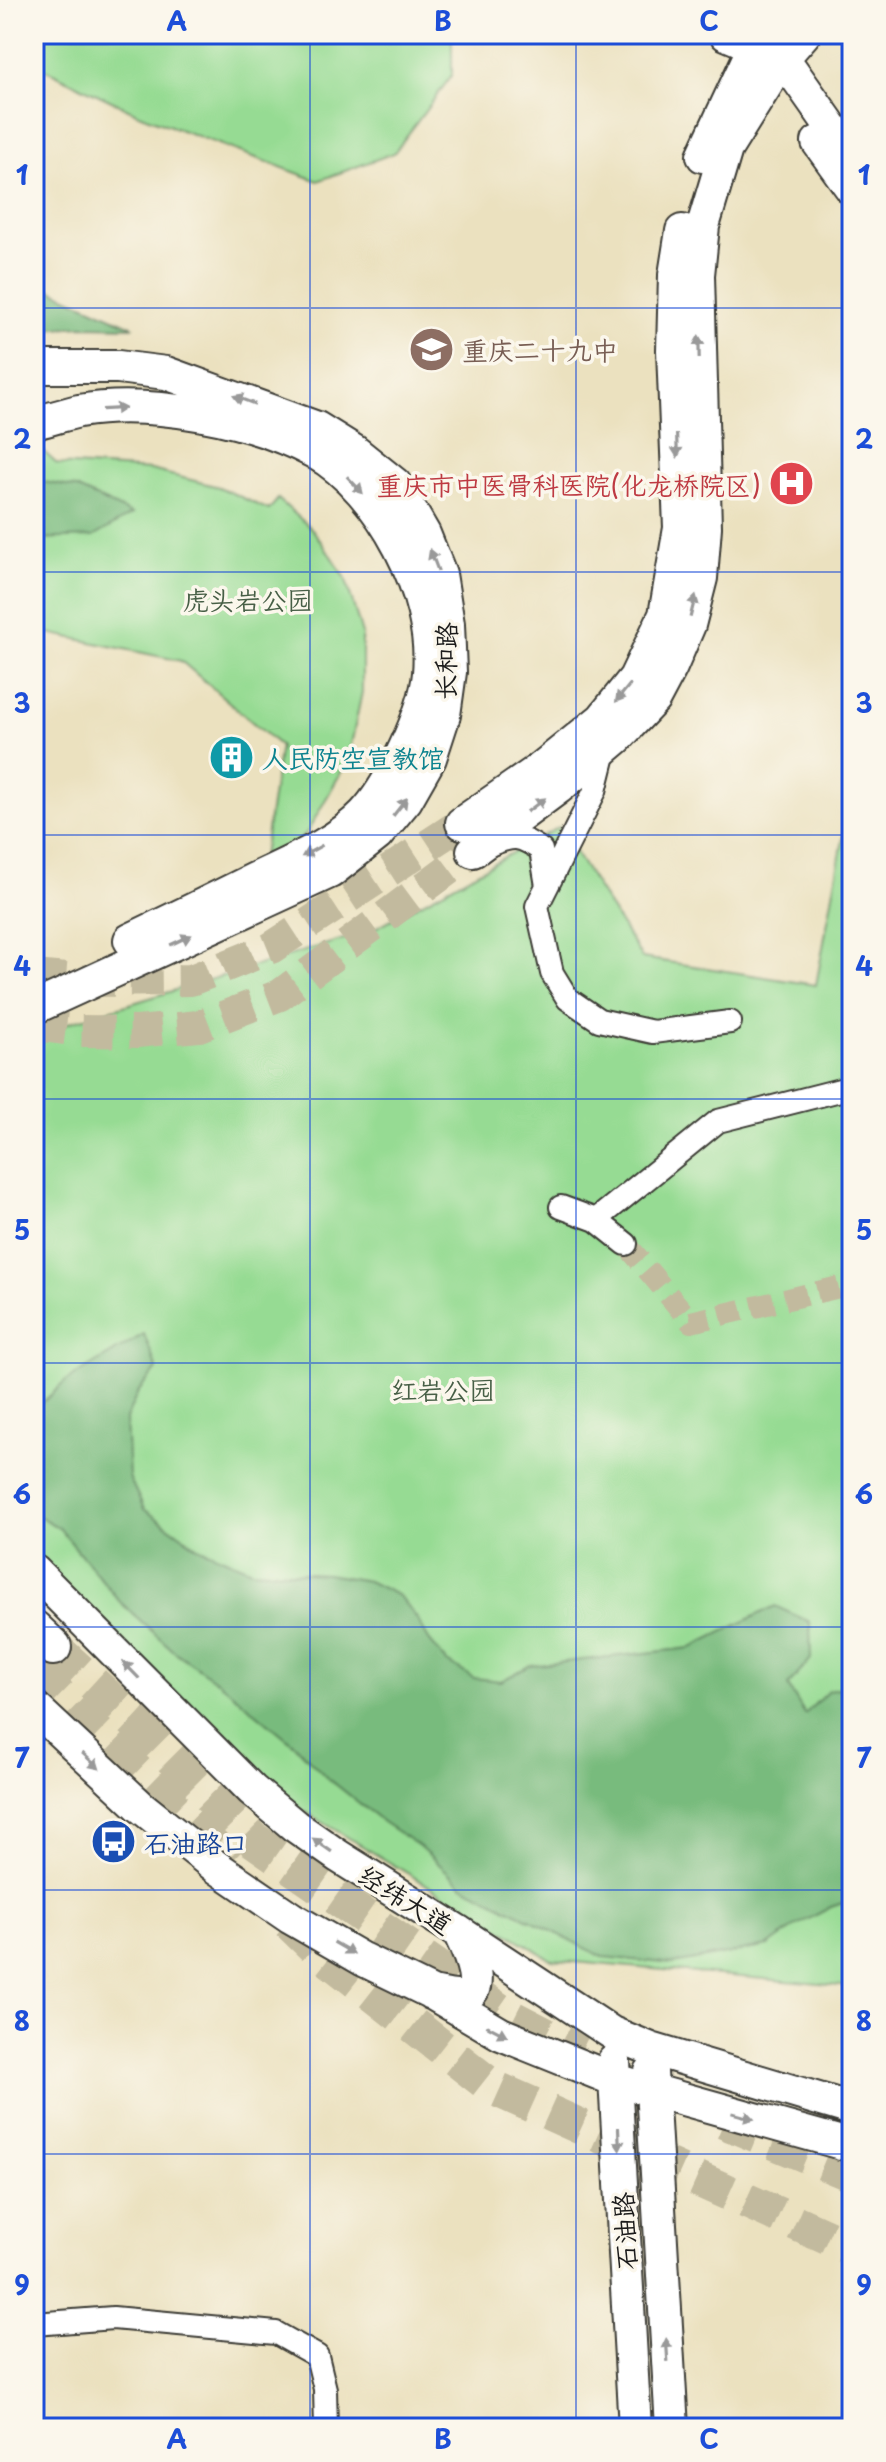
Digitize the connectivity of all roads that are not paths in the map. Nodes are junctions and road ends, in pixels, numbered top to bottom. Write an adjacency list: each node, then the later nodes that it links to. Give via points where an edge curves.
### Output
1 (804, 34): 2 (main road)
2 (760, 50): 3 (main road); 4 (main road); 7 (main road, one-way to 2, via 654,699 689,625 701,578 705,527 698,275 703,226); 8 (main road, one-way to 8, via 707,144 685,217 675,275 680,528 665,615 635,678 602,719)
3 (852, 156)
4 (852, 189)
5 (34, 367): 11 (main road, 长和路, one-way to 5, via 330,872 377,835 406,800 430,758 450,672 440,574 424,534 395,484 354,451 317,428 166,373)
6 (38, 422): 10 (main road, 长和路, one-way to 10, via 79,411 173,411 267,431 315,453 372,504 397,544 427,624 429,673 406,744 363,815 317,850)
7 (606, 747): 8 (main road, one-way to 7, via 558,788); 9 (street, via 595,791)
8 (468, 837): 9 (street, via 527,841 541,850)
9 (547, 886): 12 (street, via 537,906 552,973 568,999 599,1020 653,1032)
10 (34, 987)
11 (34, 1008)
12 (730, 1022)
13 (852, 1087): 15 (street, via 718,1121)
14 (561, 1207): 15 (street)
15 (596, 1220): 16 (street)
16 (626, 1244)
17 (34, 1571): 19 (main road, 经纬大道, one-way to 17, via 338,1856 252,1790)
18 (34, 1707): 20 (main road, one-way to 20, via 140,1806 215,1866 291,1918)
19 (459, 1932): 20 (main road, via 475,1968 473,1986 456,1997); 21 (main road, 经纬大道)
20 (430, 1992): 23 (main road, one-way to 23, via 501,2034)
21 (612, 2033): 22 (main road, 经纬大道); 23 (main road, 石油路)
22 (651, 2049): 24 (main road, 石油路); 25 (main road, 经纬大道)
23 (615, 2080): 24 (main road); 29 (main road, 石油路, one-way to 29)
24 (651, 2090): 26 (main road, one-way to 26); 30 (main road, 石油路, one-way to 24)
25 (852, 2109)
26 (852, 2146)
27 (34, 2324): 28 (street, via 113,2318 276,2333 317,2356)
28 (326, 2428)
29 (635, 2428)
30 (672, 2428)

